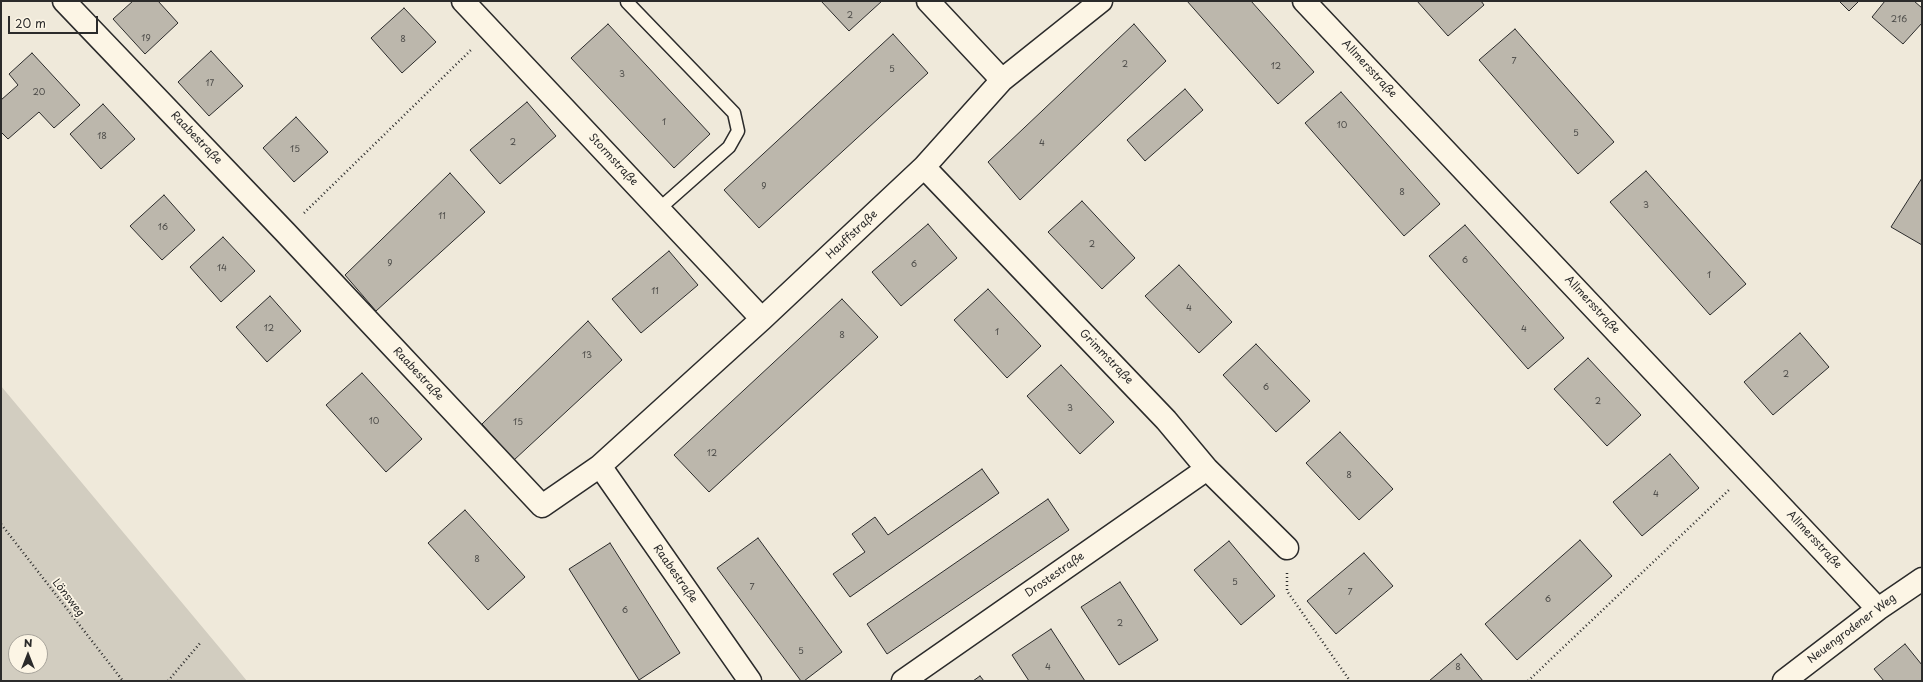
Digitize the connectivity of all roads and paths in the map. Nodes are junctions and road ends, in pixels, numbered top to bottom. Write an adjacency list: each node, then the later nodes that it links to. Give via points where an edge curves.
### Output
1 (64, 1): 11 (street, Raabestraße)
2 (463, 1): 7 (street, Stormstraße)
3 (928, 1): 8 (street)
4 (1101, 1): 8 (street, Hauffstraße)
5 (1304, 1): 15 (street, Allmersstraße)
6 (627, 2): 10 (lane, via 734,113 738,131 729,146)
7 (491, 30): 10 (street, Stormstraße); 11 (path)
8 (1002, 80): 9 (street, Hauffstraße)
9 (924, 167): 12 (street, Hauffstraße); 14 (street, Grimmstraße, via 1166,420)
10 (659, 209): 12 (street, Stormstraße)
11 (286, 232): 13 (street, Raabestraße, via 542,506)
12 (762, 319): 13 (street, Hauffstraße)
13 (600, 466): 23 (street, Raabestraße)
14 (1207, 469): 17 (street, Grimmstraße); 24 (street, Drostestraße)
15 (1749, 471): 19 (street, Allmersstraße); 26 (path)
16 (1, 524): 21 (path, Lönsweg)
17 (1287, 548): 25 (path, via 1287,592)
18 (1922, 579): 19 (street, Neuengrodener Weg)
19 (1878, 609): 27 (street, Neuengrodener Weg)
20 (201, 642): 22 (path)
21 (123, 681)
22 (168, 681)
23 (750, 681)
24 (902, 681)
25 (1350, 681)
26 (1528, 681)
27 (1784, 681)

